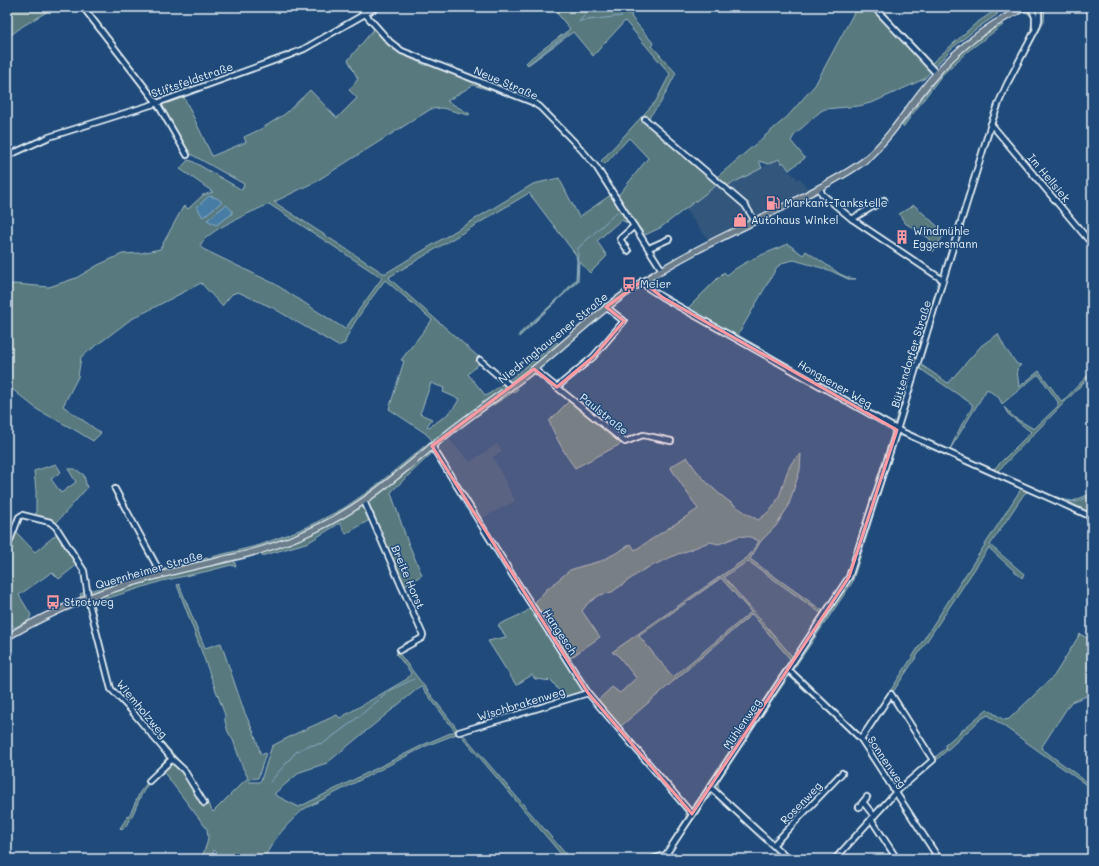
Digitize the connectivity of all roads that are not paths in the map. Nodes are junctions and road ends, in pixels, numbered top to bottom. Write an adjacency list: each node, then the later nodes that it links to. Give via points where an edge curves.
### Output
1 (83, 7): 13 (street)
2 (359, 7): 9 (street, Neue Straße)
3 (377, 7): 9 (street, Stiftsfeldstraße)
4 (874, 7): 12 (street)
5 (1026, 7): 12 (main road, Niedringhausener Straße, via 981,32)
6 (1031, 7): 11 (street, Büttendorfer Straße, via 1035,17)
7 (1038, 7): 11 (street, Büttendorfer Straße, via 1039,20)
8 (1087, 7): 10 (street)
9 (365, 14): 13 (street, Stiftsfeldstraße, via 287,56); 22 (street, Neue Straße, via 390,42 402,51 540,107 590,158)
10 (1092, 14)
11 (1034, 35): 15 (street, Büttendorfer Straße, via 1007,84)
12 (936, 74): 18 (main road, Niedringhausener Straße, via 876,150 852,169)
13 (157, 102): 16 (street); 17 (street, Stiftsfeldstraße, via 49,137)
14 (645, 119): 21 (street, via 745,205)
15 (992, 124): 24 (street, Im Hellsiek); 28 (street, Büttendorfer Straße)
16 (187, 155)
17 (7, 156)
18 (820, 188): 20 (street, via 822,194); 21 (main road, Niedringhausener Straße)
19 (884, 200): 20 (street)
20 (852, 219): 28 (street)
21 (755, 221): 27 (main road, Niedringhausener Straße)
22 (634, 226): 25 (street, Neue Straße); 26 (street, via 620,239)
23 (668, 239): 25 (street)
24 (1092, 244)
25 (649, 248): 27 (street, Neue Straße)
26 (628, 251)
27 (662, 270): 29 (main road, Niedringhausener Straße)
28 (943, 280): 35 (street, Büttendorfer Straße)
29 (642, 282): 30 (main road, Niedringhausener Straße); 35 (street, Hongsener Weg, via 662,297)
30 (606, 307): 32 (main road, Niedringhausener Straße); 34 (street, via 624,321 593,357)
31 (480, 360): 33 (street)
32 (534, 369): 33 (main road, Niedringhausener Straße); 34 (street, Paulstraße)
33 (510, 386): 37 (main road, Niedringhausener Straße)
34 (557, 388): 36 (street, Paulstraße, via 625,442 643,435)
35 (897, 430): 40 (street, Hongsener Weg); 47 (street, Büttendorfer Straße, via 849,577)
36 (671, 441)
37 (432, 446): 39 (main road, Niedringhausener Straße); 48 (street, Hangesch)
38 (115, 489): 43 (street)
39 (364, 501): 42 (main road, Niedringhausener Straße, via 300,536); 46 (street, Breite Horst, via 423,635)
40 (1092, 517)
41 (7, 548): 44 (street, via 22,515 53,524 82,566)
42 (233, 557): 43 (main road, Quernheimer Straße)
43 (161, 574): 44 (main road, Quernheimer Straße)
44 (88, 598): 45 (main road, Quernheimer Straße); 51 (street, Wiemholzweg, via 111,689)
45 (7, 636)
46 (400, 650)
47 (788, 670): 50 (street, Sonnenweg); 54 (street, Mühlenweg)
48 (588, 693): 49 (street, Wischbrakenweg); 60 (street, Hangesch)
49 (459, 732)
50 (861, 739): 55 (street, Sonnenweg); 55 (street, via 891,694 933,760)
51 (172, 759): 53 (street); 58 (street, Wiemholzweg, via 184,770)
52 (842, 773): 62 (street, Rosenweg)
53 (149, 781)
54 (710, 787): 60 (street); 62 (street)
55 (896, 792): 61 (street); 68 (street, Sonnenweg)
56 (867, 797): 57 (street)
57 (863, 802): 59 (street); 61 (street)
58 (204, 803)
59 (859, 807)
60 (692, 814): 63 (street)
61 (873, 817): 66 (street); 67 (street)
62 (773, 845): 65 (street)
63 (664, 857): 64 (street)
64 (652, 859)
65 (788, 859)
66 (835, 859)
67 (897, 859)
68 (939, 859)

